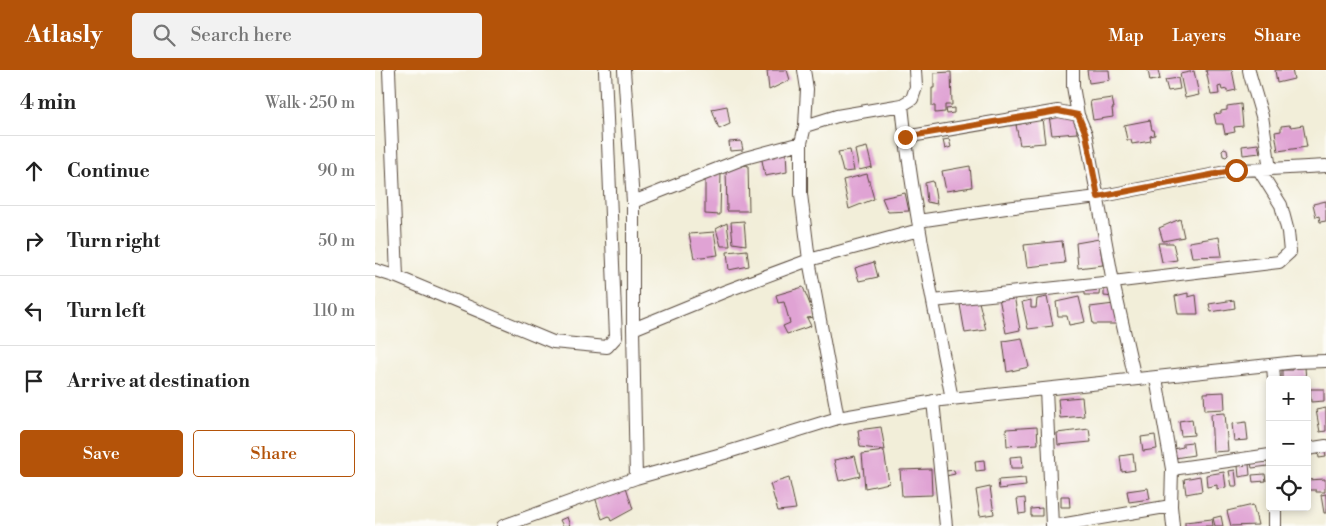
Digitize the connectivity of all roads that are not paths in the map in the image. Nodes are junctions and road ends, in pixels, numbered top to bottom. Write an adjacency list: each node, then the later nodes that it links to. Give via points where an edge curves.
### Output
1 (389, 70): 20 (street)
2 (605, 70): 20 (street, via 616,337 607,347 553,342)
3 (624, 70): 16 (street)
4 (803, 70): 10 (street, via 807,89)
5 (915, 70): 8 (street, via 916,87 912,98)
6 (1073, 70): 9 (street)
7 (1249, 70): 14 (street, via 1262,116)
8 (902, 105): 10 (street, via 837,116); 11 (street)
9 (1078, 115): 11 (street, via 1058,111); 15 (street, via 1086,134)
10 (805, 126): 12 (street)
11 (905, 137): 17 (street)
12 (801, 143): 16 (street, via 745,158); 18 (street, via 801,194)
13 (1326, 166): 14 (street)
14 (1265, 170): 15 (street, via 1236,170); 21 (street, via 1281,205 1288,232 1290,252 1279,262)
15 (1098, 197): 17 (street, via 1006,208); 21 (street)
16 (633, 202): 23 (street)
17 (919, 226): 18 (street); 22 (street)
18 (809, 260): 23 (street); 32 (street)
19 (375, 270): 20 (street)
20 (397, 277)
21 (1113, 282): 22 (street); 28 (street)
22 (933, 301): 30 (street)
23 (633, 329): 37 (street)
24 (1326, 361): 25 (street)
25 (1273, 365): 26 (street); 27 (street)
26 (1274, 376)
27 (1156, 378): 28 (street); 36 (street)
28 (1135, 379): 29 (street)
29 (1046, 389): 30 (street); 42 (street)
30 (952, 399): 31 (street)
31 (933, 401): 32 (street); 41 (street)
32 (838, 418): 37 (street)
33 (1326, 446): 34 (street)
34 (1311, 448)
35 (1266, 456): 36 (street)
36 (1172, 469): 38 (street)
37 (636, 478): 40 (street)
38 (1171, 506): 42 (street); 43 (street)
39 (1275, 511): 44 (street)
40 (503, 526)
41 (946, 526)
42 (1053, 526)
43 (1173, 526)
44 (1275, 526)

